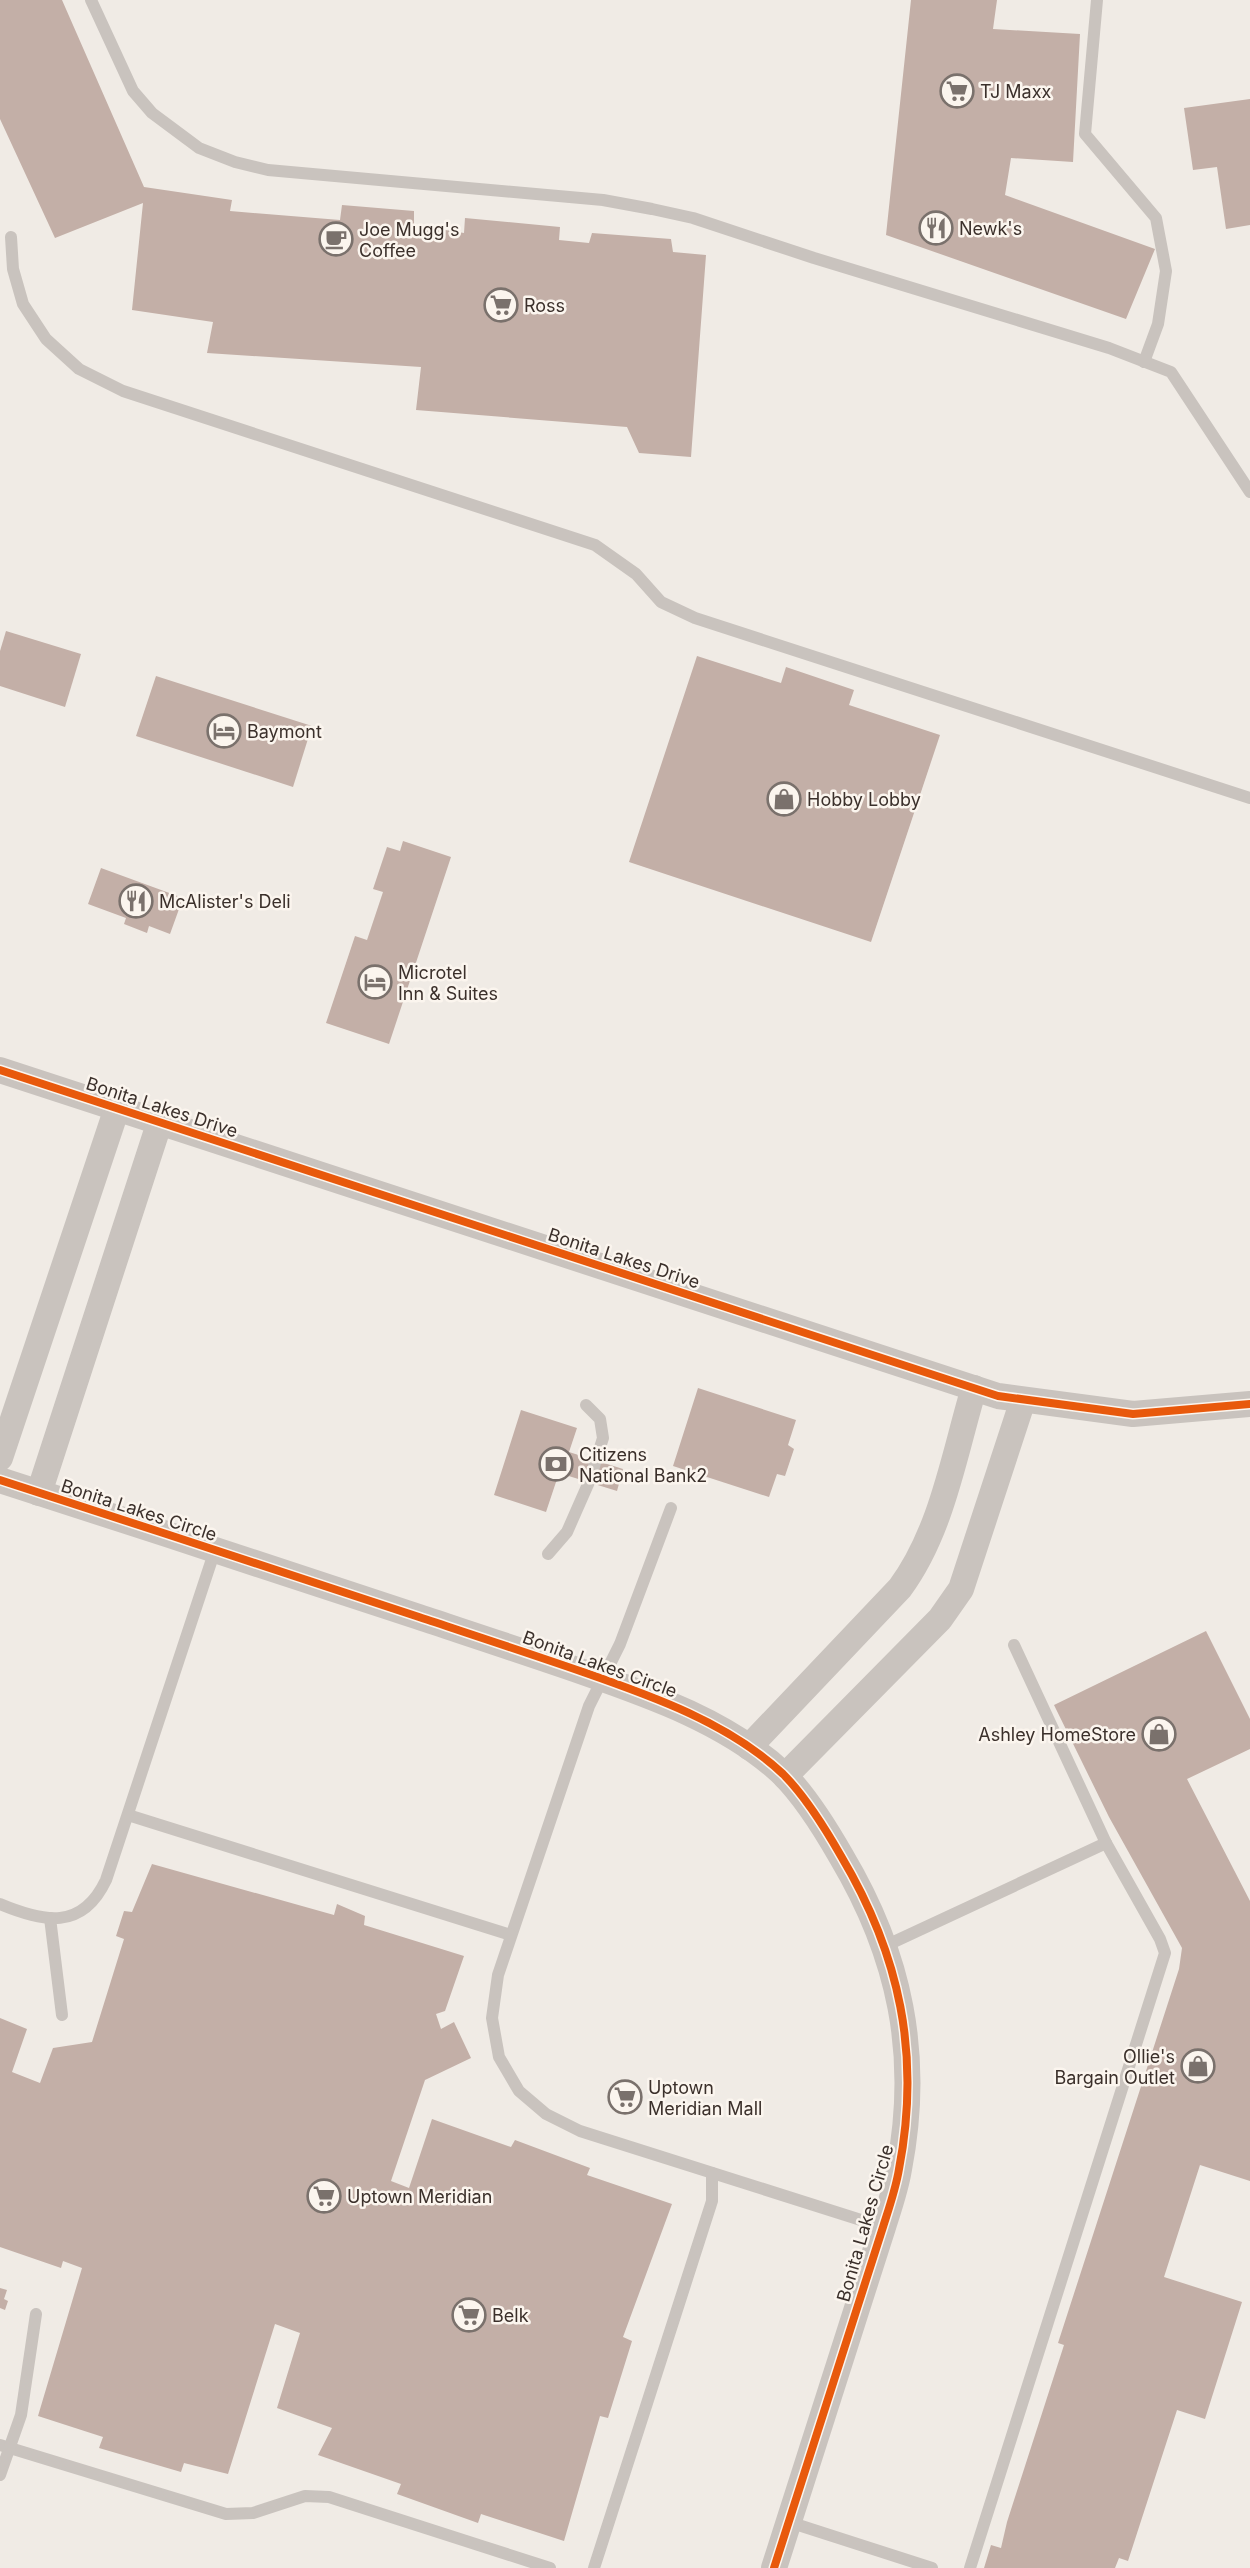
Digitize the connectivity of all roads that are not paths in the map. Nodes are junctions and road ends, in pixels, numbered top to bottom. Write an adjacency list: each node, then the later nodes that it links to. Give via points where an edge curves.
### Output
1 (91, 0): 4 (lane, via 133,91 152,113 199,148 236,162 268,170 603,200 682,216)
2 (1097, 0): 4 (lane, via 1085,134 1156,218 1166,271 1158,324)
3 (10, 237): 6 (lane, via 13,268 23,303 46,339 79,369 123,391 595,545 636,574 661,602 695,618)
4 (1144, 362): 5 (lane, via 1171,372)
5 (1250, 492)
6 (1250, 798)
7 (0, 1070): 8 (street, Bonita Lakes Drive)
8 (117, 1108): 9 (street, Bonita Lakes Drive); 14 (street)
9 (160, 1121): 10 (street, Bonita Lakes Drive); 16 (street)
10 (974, 1388): 11 (street, Bonita Lakes Drive); 22 (street, via 931,1532 915,1566 900,1588)
11 (1023, 1400): 12 (street, Bonita Lakes Drive, via 1133,1414); 23 (street, via 961,1589 940,1619)
12 (1250, 1404)
13 (586, 1405): 19 (lane, via 600,1419 603,1438 567,1532)
14 (0, 1458)
15 (0, 1480): 16 (street, Bonita Lakes Circle)
16 (39, 1493): 18 (street, Bonita Lakes Circle)
17 (671, 1508): 21 (lane)
18 (215, 1550): 21 (street, Bonita Lakes Circle); 24 (lane)
19 (548, 1554)
20 (1014, 1645): 25 (lane)
21 (603, 1679): 22 (street, Bonita Lakes Circle, via 690,1713); 28 (lane, via 589,1706)
22 (750, 1747): 23 (street, Bonita Lakes Circle)
23 (785, 1776): 29 (street, Bonita Lakes Circle, via 849,1869)
24 (128, 1815): 27 (lane, via 98,1897 73,1916); 28 (lane)
25 (1106, 1843): 29 (lane); 41 (lane, via 1166,1953)
26 (0, 1904): 27 (lane)
27 (50, 1918): 30 (lane)
28 (511, 1935): 31 (lane, via 498,1975 492,2018 499,2057 519,2091 546,2114 580,2131)
29 (885, 1946): 32 (street, Bonita Lakes Circle, via 899,1995 909,2059 908,2112 899,2170)
30 (62, 2015)
31 (712, 2173): 32 (lane); 38 (lane, via 712,2201)
32 (883, 2227): 36 (street, Bonita Lakes Circle)
33 (36, 2314): 34 (lane, via 21,2415)
34 (4, 2446): 35 (lane); 37 (lane, via 226,2514 253,2513 305,2496 329,2497)
35 (0, 2475)
36 (789, 2522): 39 (street, Bonita Lakes Circle); 40 (lane)
37 (550, 2568)
38 (594, 2568)
39 (774, 2568)
40 (932, 2568)
41 (970, 2568)

